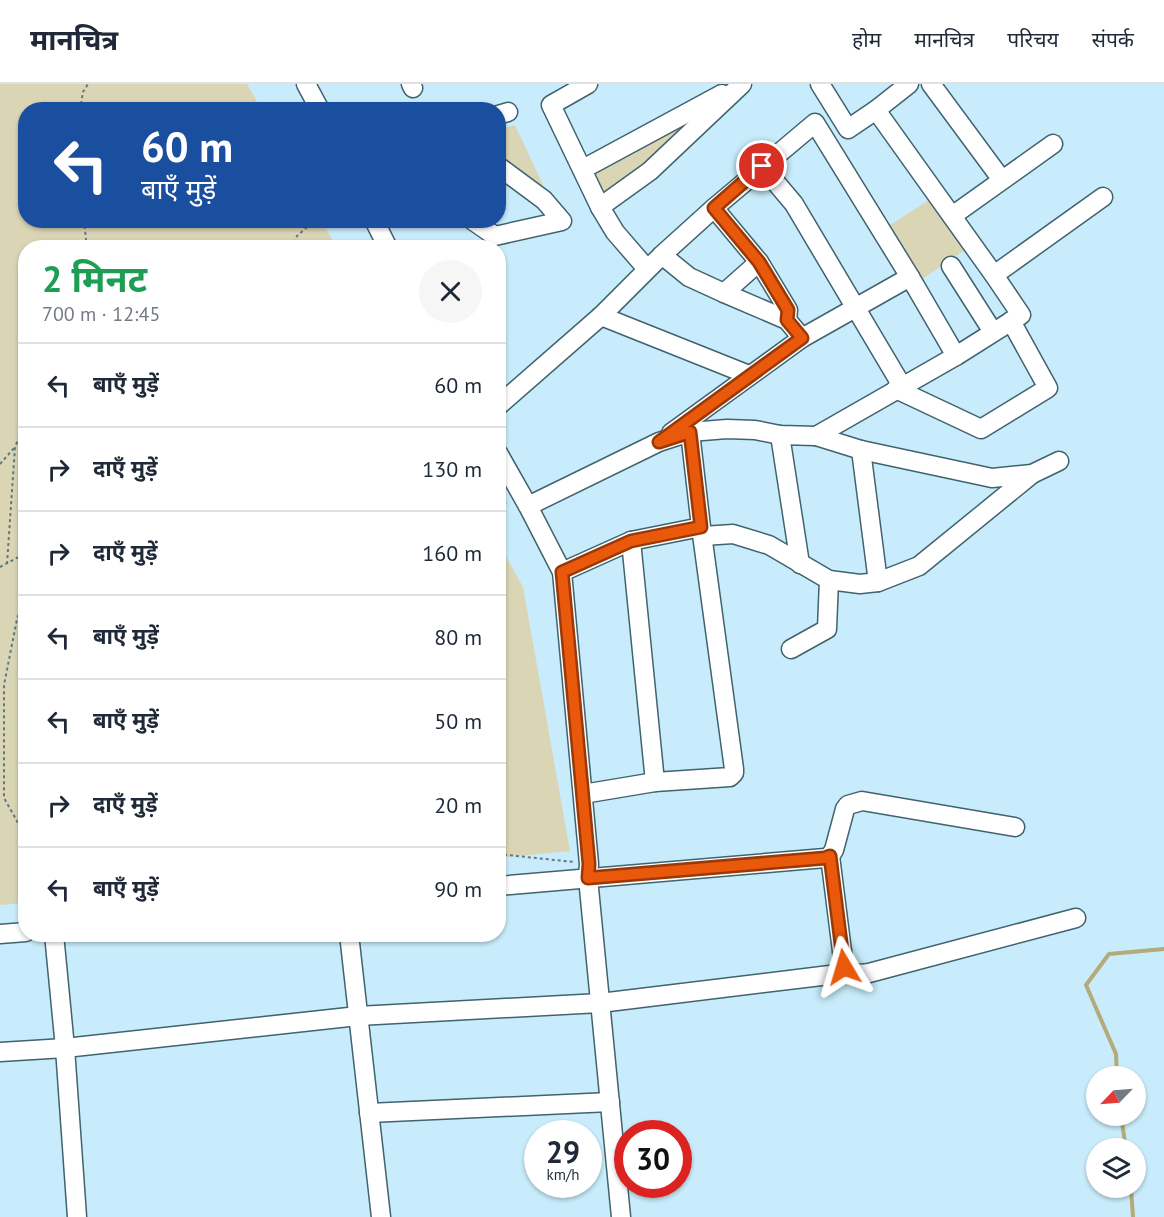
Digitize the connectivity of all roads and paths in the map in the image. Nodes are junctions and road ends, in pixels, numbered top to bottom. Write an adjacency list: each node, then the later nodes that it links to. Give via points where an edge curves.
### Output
1 (88, 84): 8 (path)
2 (588, 84): 15 (street, via 551,105)
3 (740, 84): 15 (street); 19 (street, via 650,171)
4 (820, 84): 10 (street)
5 (909, 84): 11 (street)
6 (931, 84): 17 (street)
7 (312, 86): 9 (street)
8 (81, 102)
9 (317, 102)
10 (835, 108): 11 (street, via 848,129); 12 (street)
11 (876, 110): 21 (street)
12 (815, 123): 14 (street); 30 (street)
13 (1053, 144): 17 (street)
14 (762, 166): 20 (street); 32 (street, via 794,204)
15 (583, 169): 19 (street)
16 (506, 172): 23 (street, via 544,200 562,221 495,236)
17 (1002, 180): 21 (street)
18 (1103, 197): 29 (street)
19 (600, 207): 28 (street, via 615,232)
20 (714, 208): 25 (street); 26 (street)
21 (952, 216): 29 (street)
22 (306, 228): 24 (path)
23 (484, 228)
24 (295, 240)
25 (662, 255): 28 (street); 31 (street, via 688,277)
26 (759, 262): 31 (street); 34 (street, via 788,310)
27 (951, 266): 36 (street)
28 (647, 269): 33 (street)
29 (994, 275): 35 (street, via 1021,315)
30 (910, 277): 32 (street); 38 (street)
31 (724, 294): 34 (street)
32 (856, 308): 37 (street); 40 (street)
33 (601, 315): 39 (street); 41 (street)
34 (787, 320): 37 (street)
35 (1011, 321): 36 (street); 40 (street, via 1048,388 981,429)
36 (993, 332): 38 (street)
37 (802, 338): 39 (street)
38 (956, 356): 40 (street)
39 (749, 375): 46 (street)
40 (899, 388): 44 (street)
41 (506, 399)
42 (690, 432): 43 (street, via 727,429); 46 (street); 54 (street)
43 (780, 435): 44 (street); 58 (street)
44 (816, 436): 48 (street)
45 (18, 440): 47 (path)
46 (659, 442): 53 (street)
47 (15, 447): 50 (path); 57 (path)
48 (861, 450): 52 (street, via 992,478); 62 (street)
49 (1059, 461): 52 (street)
50 (0, 464)
51 (506, 467): 53 (street)
52 (1032, 474): 62 (street, via 919,566)
53 (528, 506): 60 (street)
54 (702, 531): 55 (street); 58 (street, via 733,534 769,545); 65 (street, via 734,773 730,777)
55 (631, 541): 60 (street); 65 (street)
56 (18, 558): 57 (path)
57 (7, 564): 59 (path)
58 (800, 564): 61 (street)
59 (0, 567)
60 (562, 572): 66 (street)
61 (829, 580): 62 (street); 64 (street, via 827,629)
62 (878, 582)
63 (18, 614): 67 (path, via 4,685 4,798)
64 (791, 649)
65 (655, 782): 66 (street)
66 (583, 794): 71 (street)
67 (18, 820)
68 (1015, 827): 70 (street, via 854,802 845,809)
69 (506, 855): 71 (path)
70 (830, 856): 71 (street); 78 (street)
71 (589, 871): 72 (street); 79 (street)
72 (506, 885)
73 (1076, 918): 78 (street, via 869,973)
74 (18, 933): 75 (street)
75 (0, 934)
76 (55, 942): 81 (street)
77 (350, 942): 80 (street)
78 (843, 971): 79 (street)
79 (600, 1003): 80 (street); 83 (street)
80 (358, 1016): 81 (street); 84 (street)
81 (65, 1048): 82 (street); 85 (street)
82 (0, 1052)
83 (610, 1102): 84 (street); 87 (street)
84 (369, 1113): 86 (street)
85 (77, 1217)
86 (381, 1217)
87 (621, 1217)

